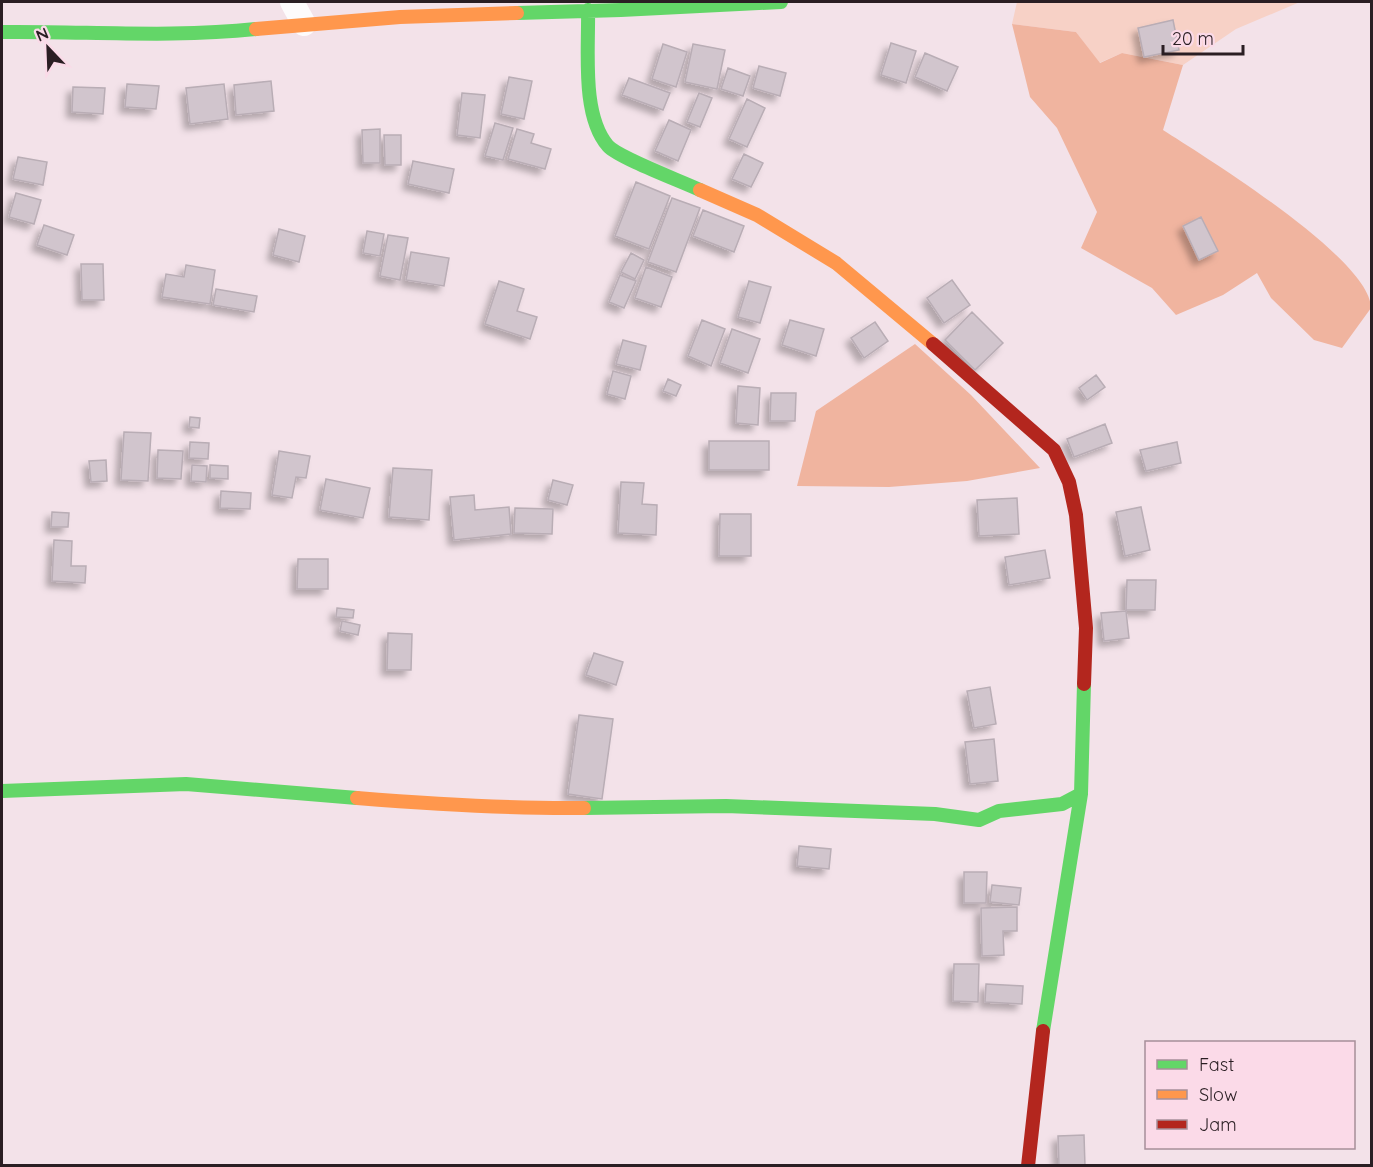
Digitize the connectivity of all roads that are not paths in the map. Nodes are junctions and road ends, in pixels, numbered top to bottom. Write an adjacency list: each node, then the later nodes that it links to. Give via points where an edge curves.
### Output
1 (292, 2): 4 (street)
2 (780, 2): 3 (street)
3 (588, 10): 4 (street); 7 (street, via 589,87 595,125 609,147 757,215 836,263 1054,450 1069,482 1076,515 1086,628)
4 (304, 24): 5 (street, via 210,34)
5 (2, 32)
6 (2, 791): 7 (street, via 186,784 440,806 726,806 935,813 979,820 999,811 1062,804)
7 (1081, 794): 8 (street, via 1046,1002)
8 (1028, 1166)

